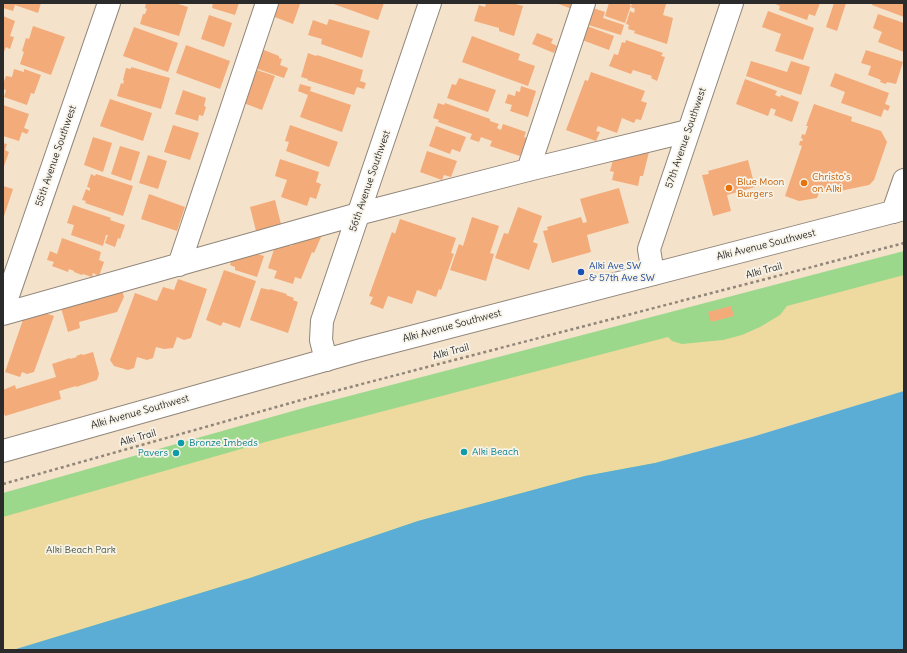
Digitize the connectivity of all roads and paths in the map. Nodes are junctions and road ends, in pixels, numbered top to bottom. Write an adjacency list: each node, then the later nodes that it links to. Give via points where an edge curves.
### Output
1 (108, 3): 14 (street, 55th Avenue Southwest)
2 (267, 3): 12 (street)
3 (430, 3): 10 (street, 56th Avenue Southwest)
4 (584, 3): 7 (street)
5 (732, 3): 6 (street, 57th Avenue Southwest)
6 (688, 132): 7 (street); 13 (street, 57th Avenue Southwest, via 649,249)
7 (528, 170): 10 (street)
8 (904, 180): 9 (street)
9 (898, 211): 13 (street, Alki Avenue Southwest)
10 (358, 214): 12 (street); 16 (street, 56th Avenue Southwest, via 322,321 321,340)
11 (904, 242): 18 (path, Alki Trail, via 312,397)
12 (179, 264): 15 (street)
13 (653, 274): 16 (street, Alki Avenue Southwest)
14 (3, 310)
15 (3, 314)
16 (326, 360): 17 (street, Alki Avenue Southwest)
17 (3, 451)
18 (3, 484)

